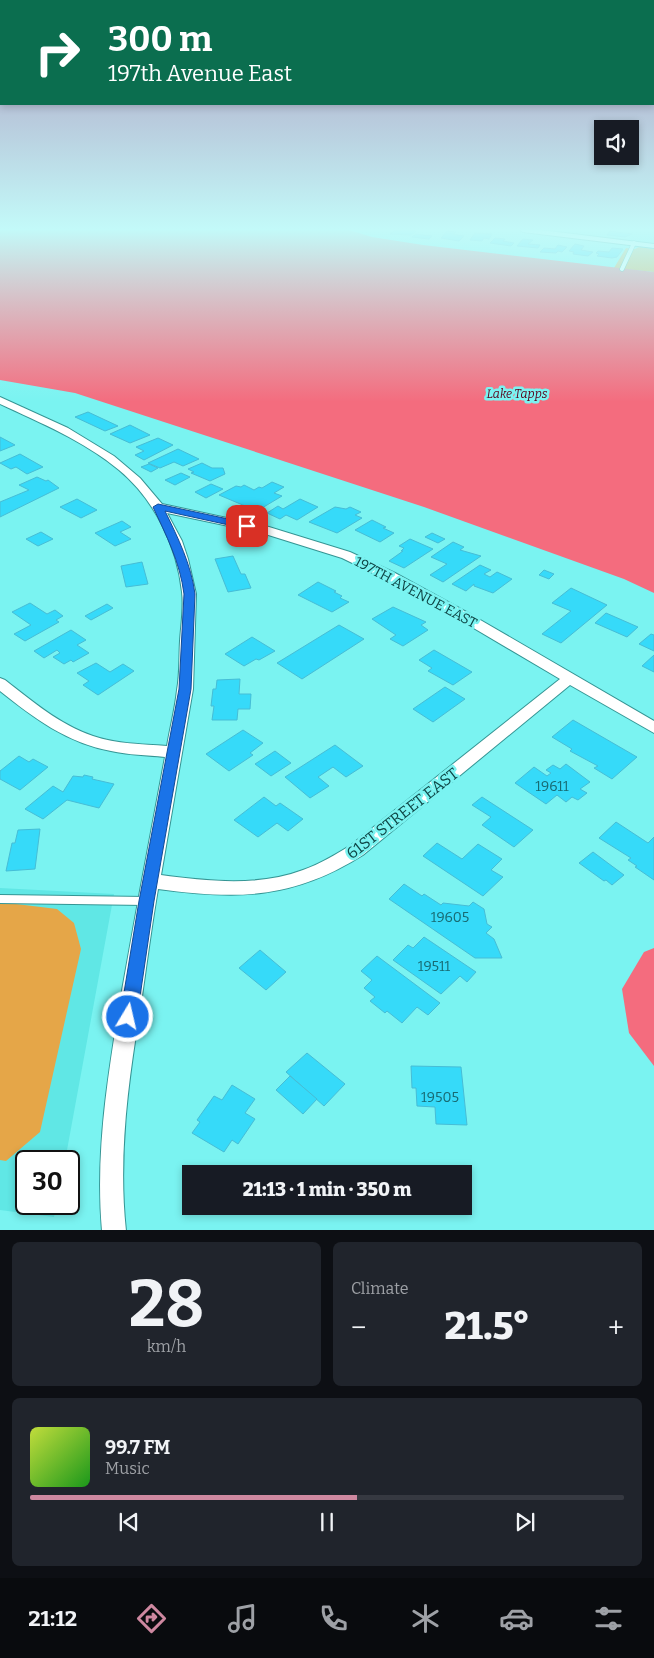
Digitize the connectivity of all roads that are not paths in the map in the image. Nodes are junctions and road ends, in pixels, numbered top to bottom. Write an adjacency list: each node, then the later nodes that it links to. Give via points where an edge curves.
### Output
1 (0, 400): 2 (street, via 87,444 123,468)
2 (158, 507): 3 (street, 197TH AVENUE EAST, via 280,534 346,555 465,617); 6 (street, via 188,579 185,689)
3 (569, 679): 5 (street, 197TH AVENUE EAST); 7 (street, 61ST STREET EAST, via 357,850 325,868 294,882 269,887 196,888)
4 (0, 683): 6 (street, via 38,713 81,737 100,744)
5 (654, 728)
6 (175, 753): 7 (street)
7 (150, 881): 9 (street)
8 (0, 899): 9 (lane)
9 (146, 901): 10 (street, via 120,1068 112,1144)
10 (114, 1230)

